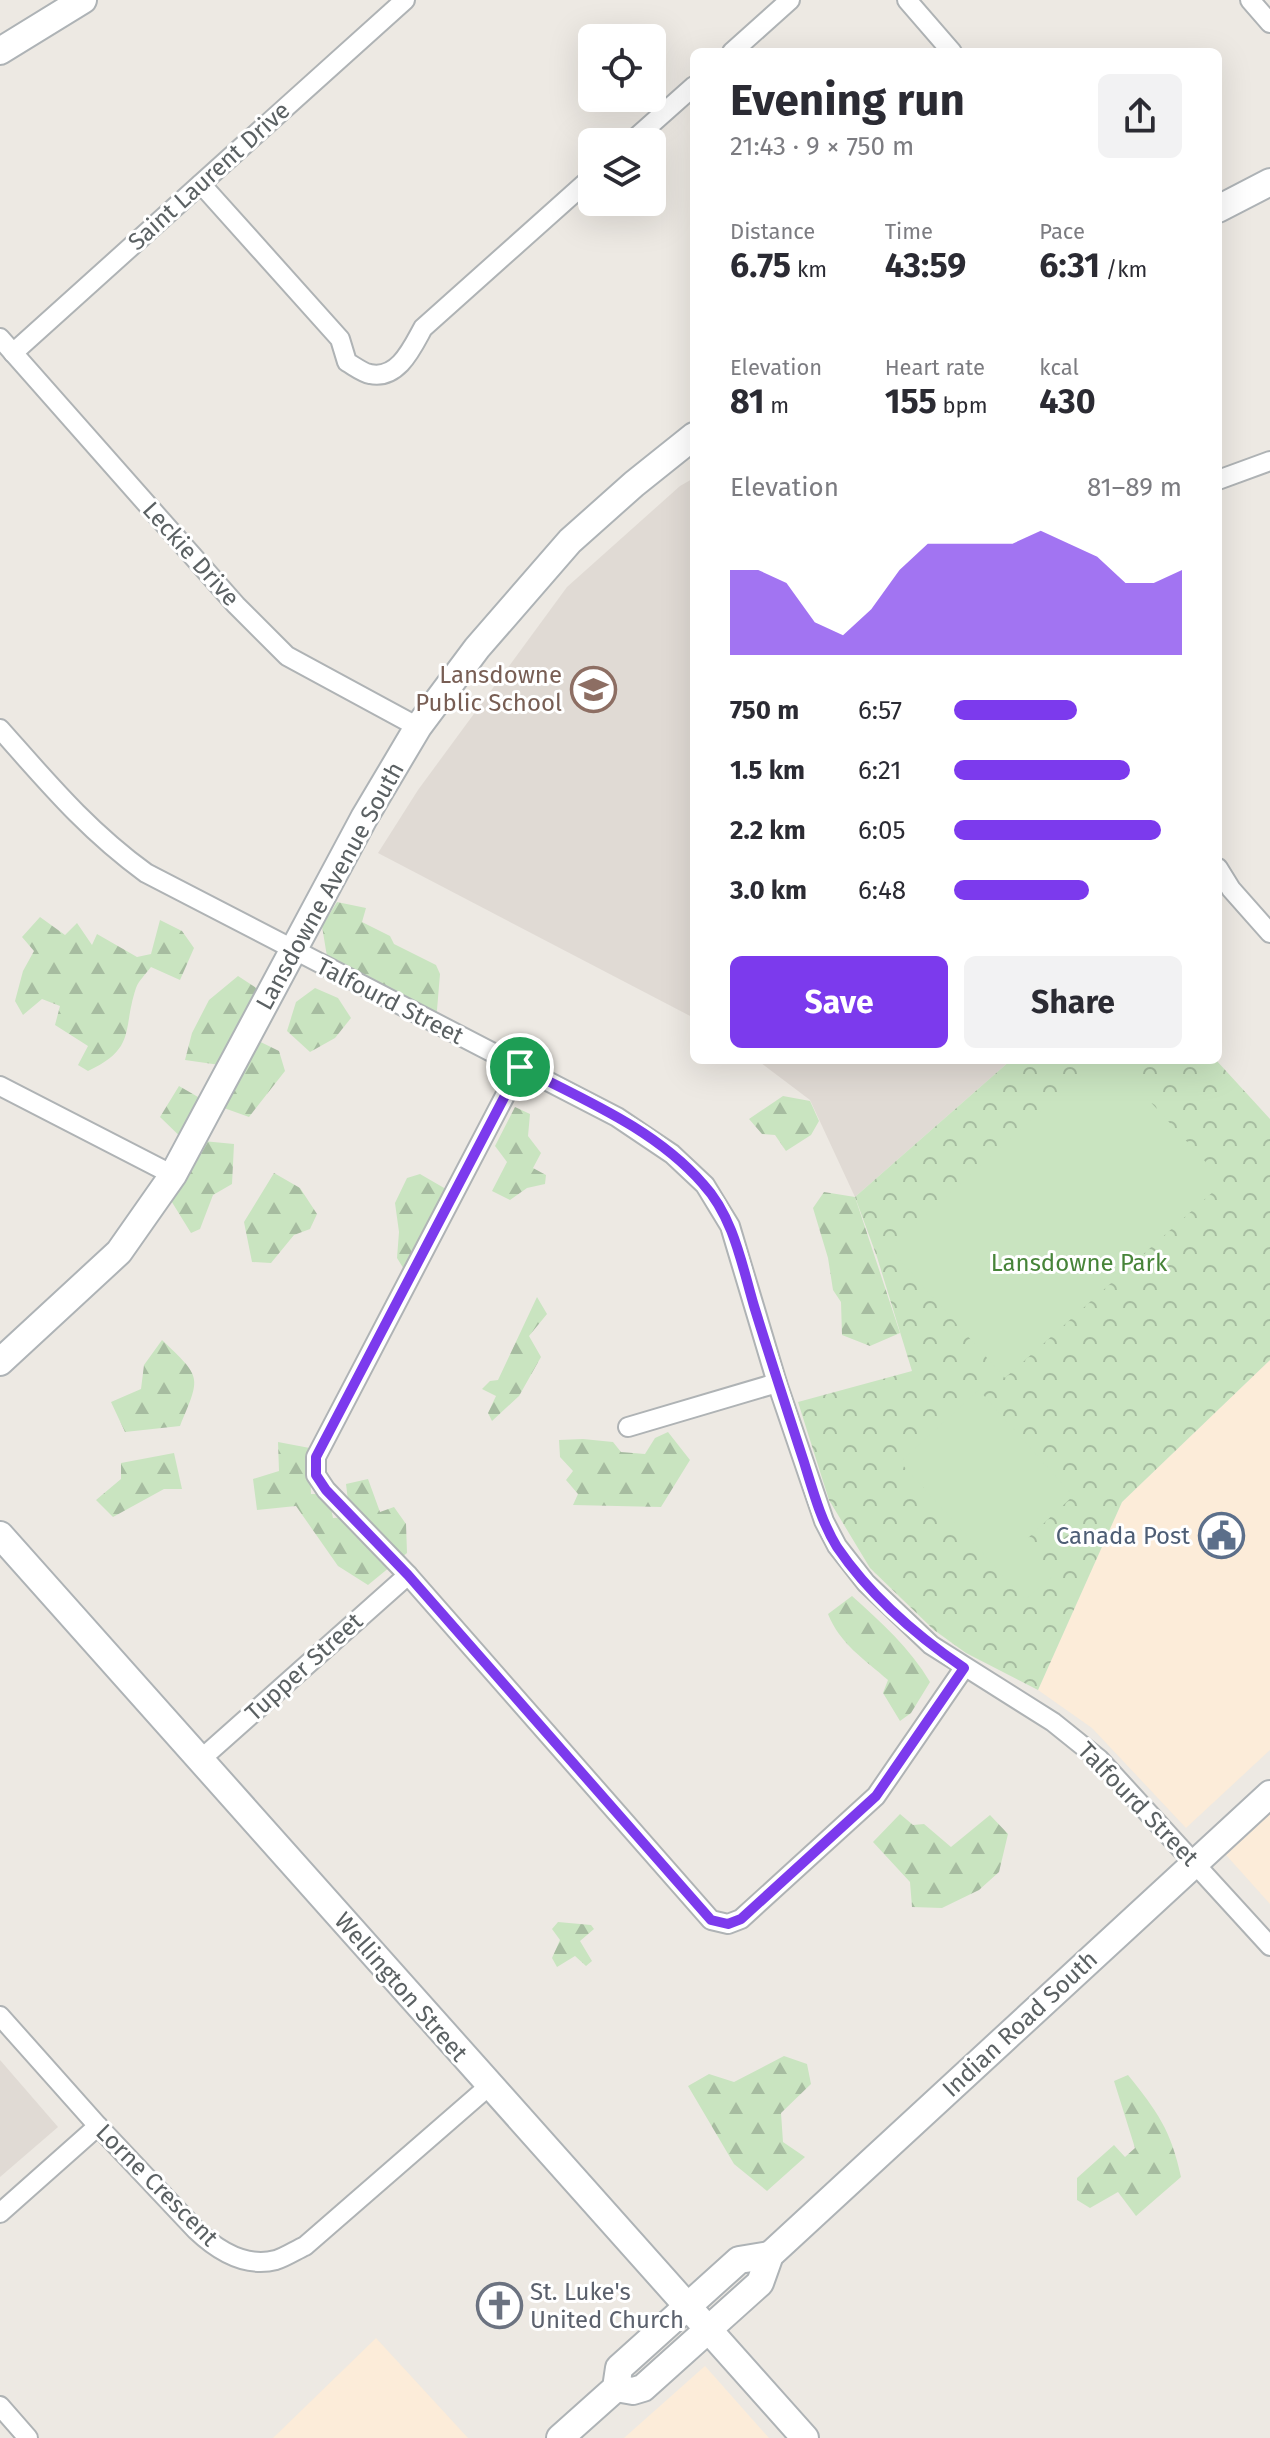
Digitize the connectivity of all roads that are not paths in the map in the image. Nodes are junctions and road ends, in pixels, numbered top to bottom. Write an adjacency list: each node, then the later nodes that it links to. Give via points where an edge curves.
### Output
1 (83, 0): 9 (main road)
2 (405, 0): 13 (street, Saint Laurent Drive)
3 (790, 0): 7 (street)
4 (907, 0): 8 (street)
5 (1250, 0): 6 (street)
6 (1270, 23)
7 (736, 48)
8 (949, 48)
9 (0, 51)
10 (690, 90): 11 (street)
11 (647, 128)
12 (1270, 182): 15 (main road)
13 (201, 184): 14 (street, via 340,339 347,362 369,374 387,374 407,358 423,328); 17 (street, Saint Laurent Drive)
14 (578, 190)
15 (1222, 207)
16 (0, 338): 17 (street, Leckie Drive)
17 (13, 353): 21 (street, Leckie Drive, via 287,656)
18 (690, 439): 21 (main road, Lansdowne Avenue South, via 570,541 477,648)
19 (1270, 461): 20 (street)
20 (1222, 479)
21 (418, 727): 25 (main road, Lansdowne Avenue South)
22 (0, 729): 25 (street, Talfourd Street, via 109,846 146,873)
23 (1222, 874): 24 (street)
24 (1270, 933)
25 (294, 951): 26 (street, Talfourd Street); 28 (main road, Lansdowne Avenue South)
26 (520, 1067): 30 (street, Talfourd Street, via 617,1117 672,1154 705,1185 730,1226); 33 (street, via 316,1457 316,1475 326,1490)
27 (0, 1086): 28 (street)
28 (173, 1175): 29 (main road, Lansdowne Avenue South, via 119,1252)
29 (0, 1362)
30 (777, 1383): 31 (street); 34 (street, Talfourd Street, via 837,1546 866,1583 931,1645)
31 (628, 1427)
32 (0, 1535): 35 (main road, Wellington Street)
33 (408, 1575): 34 (street, via 711,1920 728,1924 741,1919 876,1796); 35 (street, Tupper Street)
34 (964, 1668): 37 (street, Talfourd Street, via 1053,1722 1099,1759)
35 (200, 1760): 40 (main road, Wellington Street)
36 (1270, 1794): 37 (main road, Indian Road South)
37 (1196, 1862): 38 (street, Talfourd Street); 43 (main road, Indian Road South)
38 (1270, 1946)
39 (0, 2016): 41 (street, Lorne Crescent)
40 (489, 2086): 41 (street, Lorne Crescent, via 305,2246 276,2260 250,2261 211,2244); 44 (main road, Wellington Street)
41 (98, 2126): 42 (street)
42 (0, 2213)
43 (770, 2255): 44 (main road, Indian Road South, via 739,2260); 45 (main road, Indian Road South, via 760,2283)
44 (685, 2306): 45 (main road, Wellington Street); 46 (main road, Indian Road South, via 619,2368)
45 (709, 2330): 46 (main road, Indian Road South, via 643,2388); 50 (main road, Wellington Street)
46 (616, 2388): 49 (main road)
47 (0, 2406): 48 (street)
48 (28, 2438)
49 (560, 2438)
50 (805, 2438)

